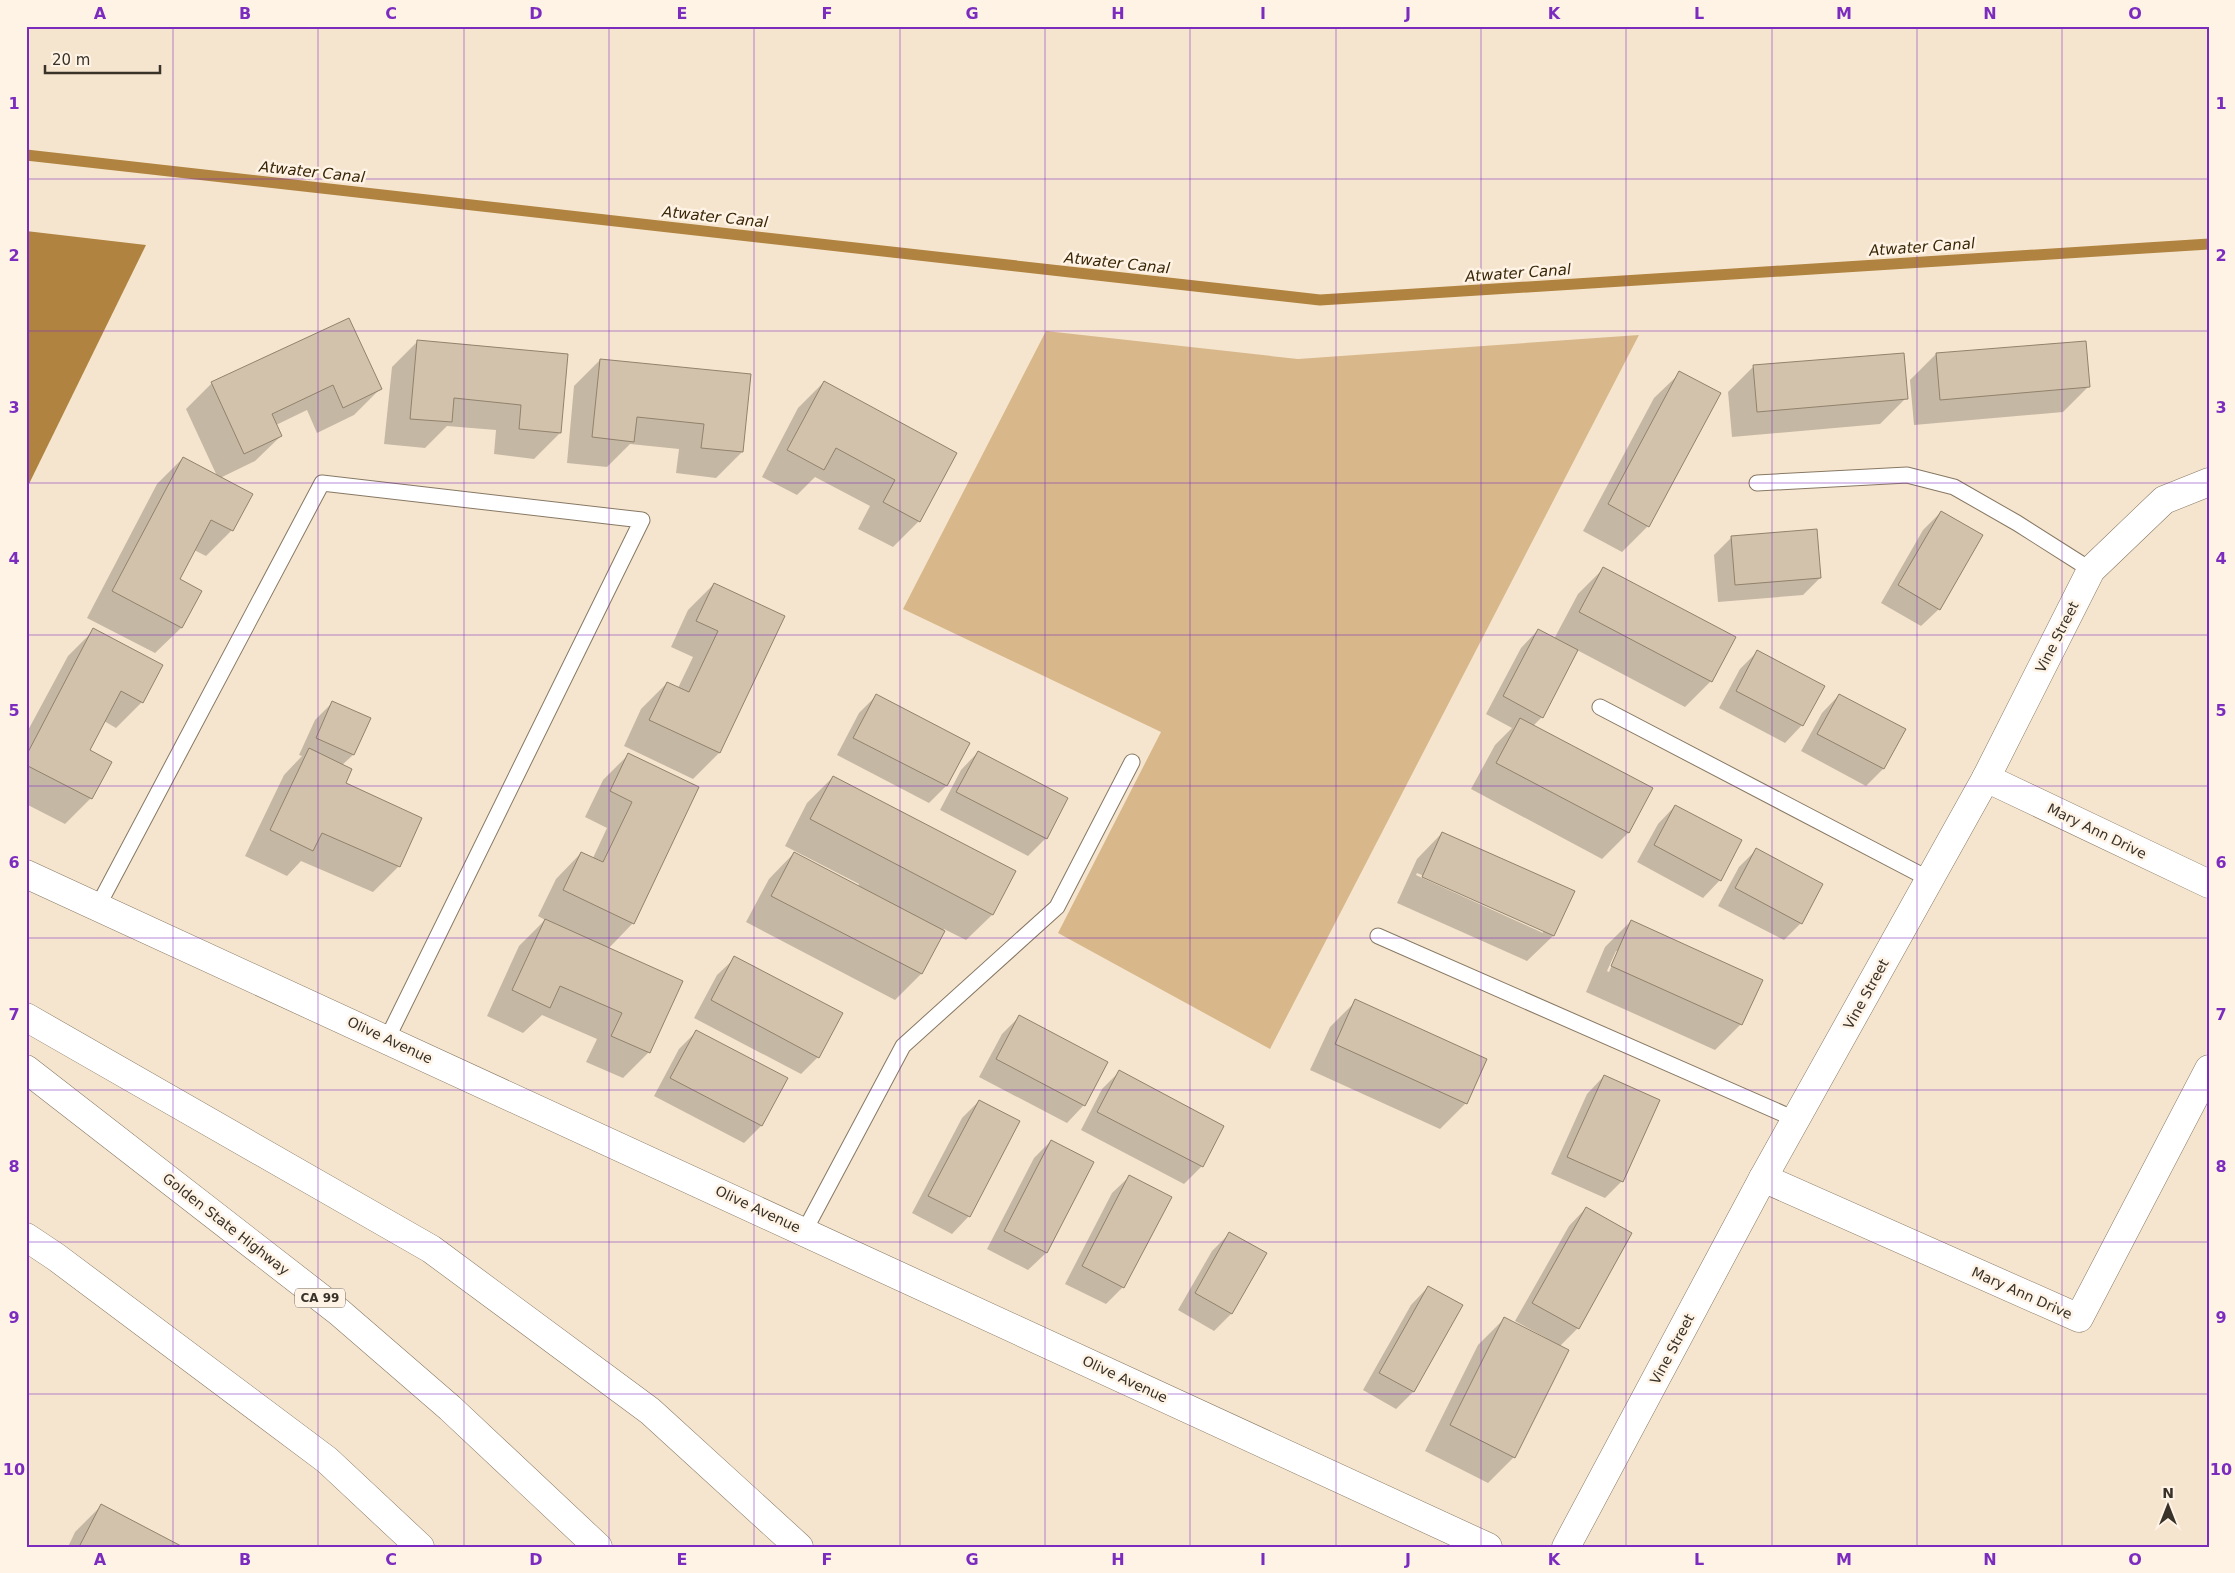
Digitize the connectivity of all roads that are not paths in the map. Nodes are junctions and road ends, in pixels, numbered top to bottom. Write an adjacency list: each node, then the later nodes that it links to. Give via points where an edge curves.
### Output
1 (2209, 482): 3 (main road, Vine Street, via 2164,500)
2 (1756, 483): 3 (lane, via 1907,474 1954,487)
3 (2091, 570): 6 (main road, Vine Street)
4 (1600, 707): 8 (lane)
5 (1132, 762): 18 (lane, via 1057,907 903,1046)
6 (1986, 778): 8 (main road, Vine Street); 9 (main road, Mary Ann Drive)
7 (26, 874): 10 (main road, Olive Avenue)
8 (1930, 879): 16 (main road, Vine Street)
9 (2209, 884)
10 (98, 906): 13 (main road, Olive Avenue); 13 (lane, via 322,483 642,520)
11 (1378, 936): 16 (lane)
12 (26, 1017): 22 (main road, via 431,1250 650,1412)
13 (388, 1039): 18 (main road, Olive Avenue)
14 (26, 1069): 21 (main road, Golden State Highway / CA 99, via 339,1312 450,1408)
15 (2209, 1069): 17 (main road, Mary Ann Drive, via 2078,1318)
16 (1797, 1120): 17 (main road, Vine Street)
17 (1763, 1178): 24 (main road, Vine Street)
18 (805, 1230): 23 (main road, Olive Avenue)
19 (26, 1237): 20 (main road, via 327,1460)
20 (420, 1547)
21 (598, 1547)
22 (799, 1547)
23 (1488, 1547)
24 (1566, 1547)

